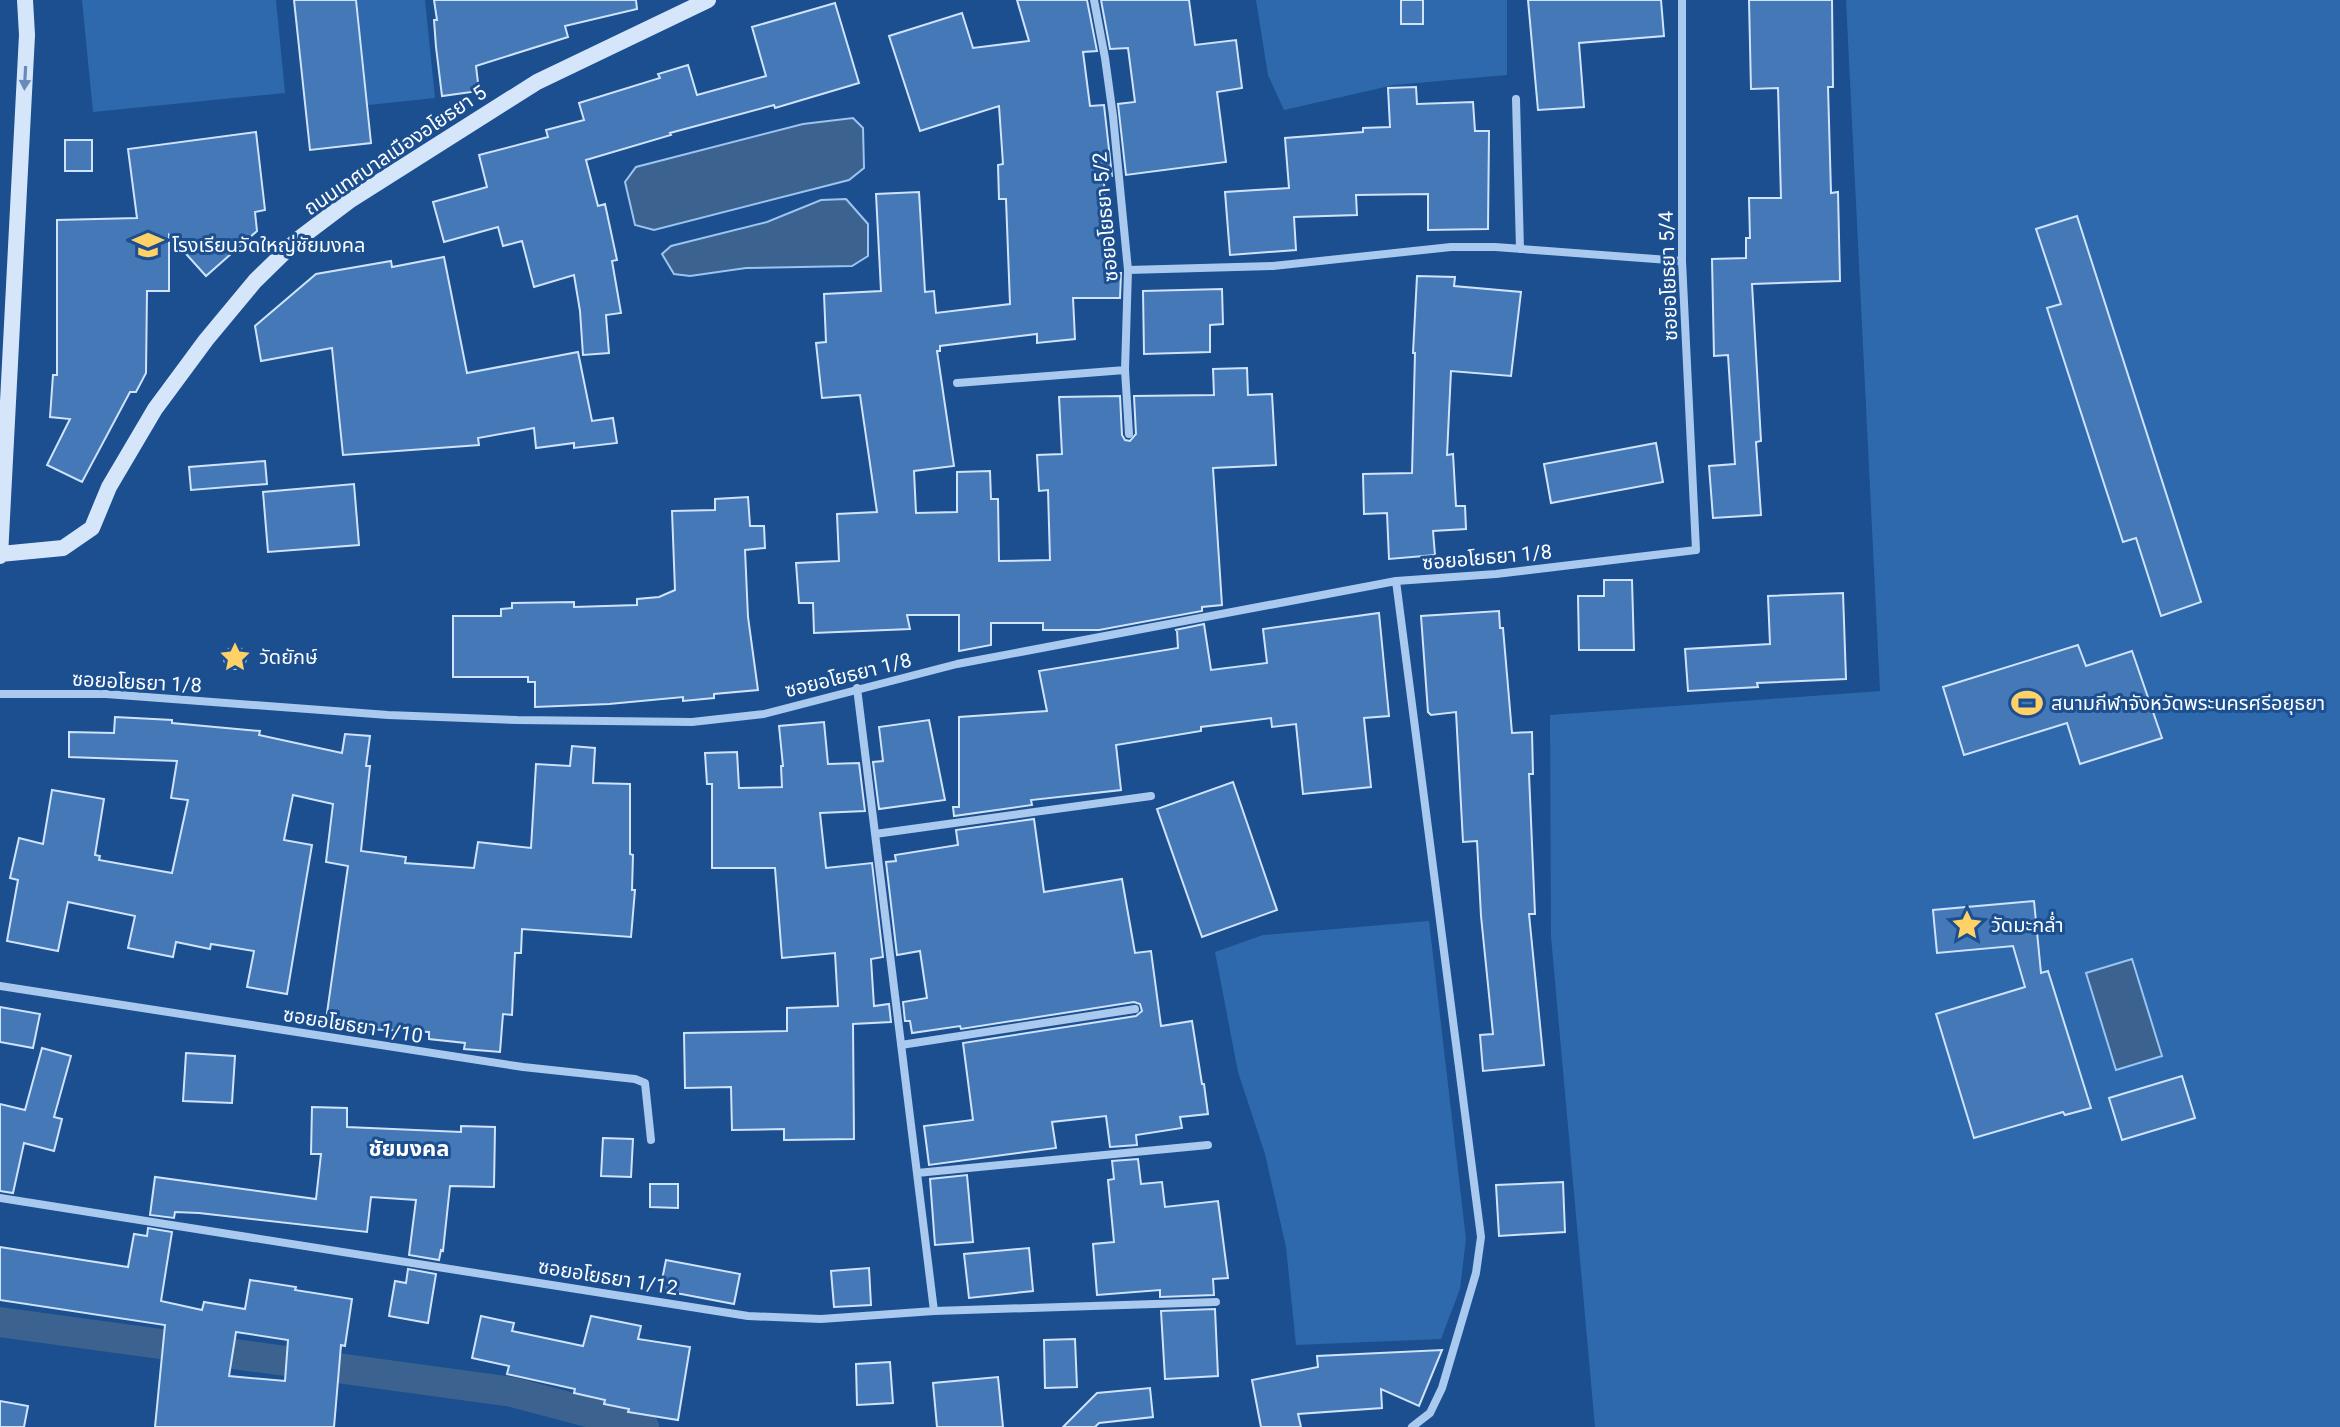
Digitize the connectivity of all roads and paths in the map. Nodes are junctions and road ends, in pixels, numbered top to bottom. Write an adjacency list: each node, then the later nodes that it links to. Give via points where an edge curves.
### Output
1 (25, 0): 13 (street, one-way to 13)
2 (708, 0): 13 (street, ถนนเทศบาลเมืองอโยธยา 5, via 537,82 349,201 296,241 255,281 155,409 109,487 92,528 63,548)
3 (1094, 0): 8 (street, ซอยอโยธยา 5/2)
4 (1682, 0): 7 (street, ซอยอโยธยา 5/4)
5 (1516, 99): 6 (street)
6 (1520, 249): 7 (street); 8 (street, via 1451,247 1273,266)
7 (1682, 261): 12 (street, ซอยอโยธยา 5/4)
8 (1128, 270): 9 (street, ซอยอโยธยา 5/2)
9 (1125, 370): 10 (street); 11 (street, ซอยอโยธยา 5/2)
10 (957, 383)
11 (1129, 434)
12 (1696, 550): 14 (street, ซอยอโยธยา 1/8)
13 (0, 555)
14 (1396, 581): 15 (street, ซอยอโยธยา 1/8, via 957,664); 28 (street, via 1481,1237 1476,1273 1442,1388 1430,1413)
15 (857, 688): 16 (street, ซอยอโยธยา 1/8, via 764,714 629,723 388,715 106,694); 18 (street)
16 (0, 694)
17 (1151, 796): 18 (street)
18 (875, 834): 21 (street)
19 (0, 986): 22 (street, ซอยอโยธยา 1/10, via 523,1067 635,1079 645,1083)
20 (1135, 1009): 21 (street)
21 (901, 1045): 24 (street)
22 (651, 1140)
23 (1208, 1145): 24 (street)
24 (917, 1173): 27 (street)
25 (0, 1198): 27 (street, ซอยอโยธยา 1/12, via 748,1316 821,1319)
26 (1216, 1302): 27 (street, ซอยอโยธยา 1/12)
27 (934, 1311)
28 (1412, 1427)

